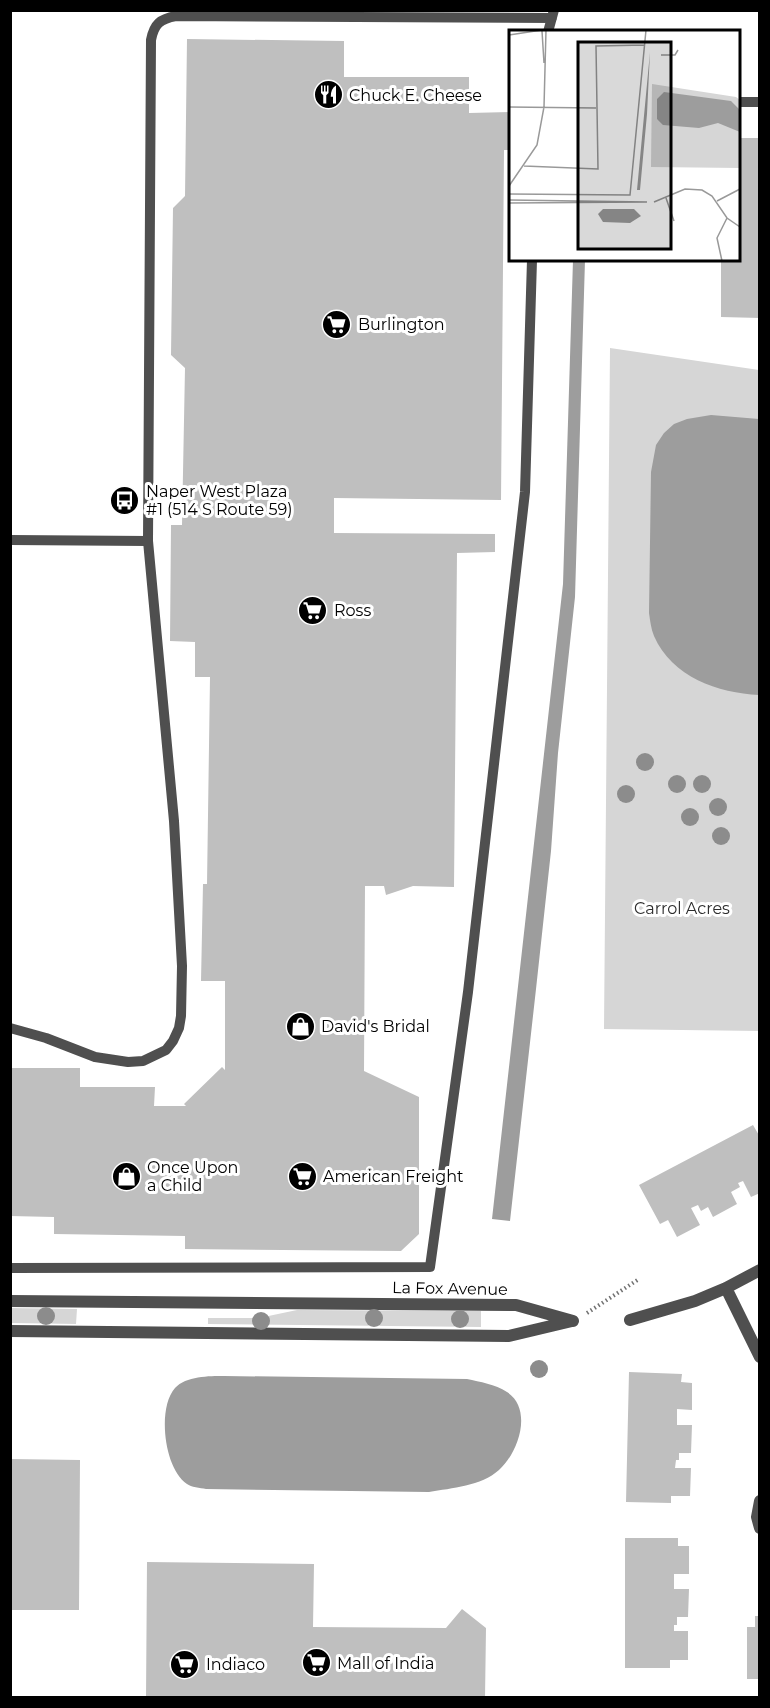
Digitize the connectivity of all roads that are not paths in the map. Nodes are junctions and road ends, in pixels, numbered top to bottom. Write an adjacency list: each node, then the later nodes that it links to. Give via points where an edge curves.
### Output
1 (553, 14): 2 (lane); 7 (lane, via 176,16 158,22 152,40)
2 (549, 30)
3 (740, 102): 4 (lane)
4 (759, 102)
5 (532, 261): 9 (lane, via 525,492 468,992 430,1267)
6 (10, 540): 7 (lane)
7 (148, 541): 8 (lane, via 179,892 179,1028 166,1050 142,1061 128,1062 96,1057)
8 (10, 1028)
9 (10, 1268)
10 (759, 1270): 11 (street)
11 (726, 1288): 13 (street); 15 (street)
12 (10, 1301): 14 (street, La Fox Avenue, via 516,1305 573,1321 510,1336)
13 (630, 1320)
14 (10, 1331)
15 (759, 1357)
16 (759, 1501): 17 (street)
17 (759, 1528)

